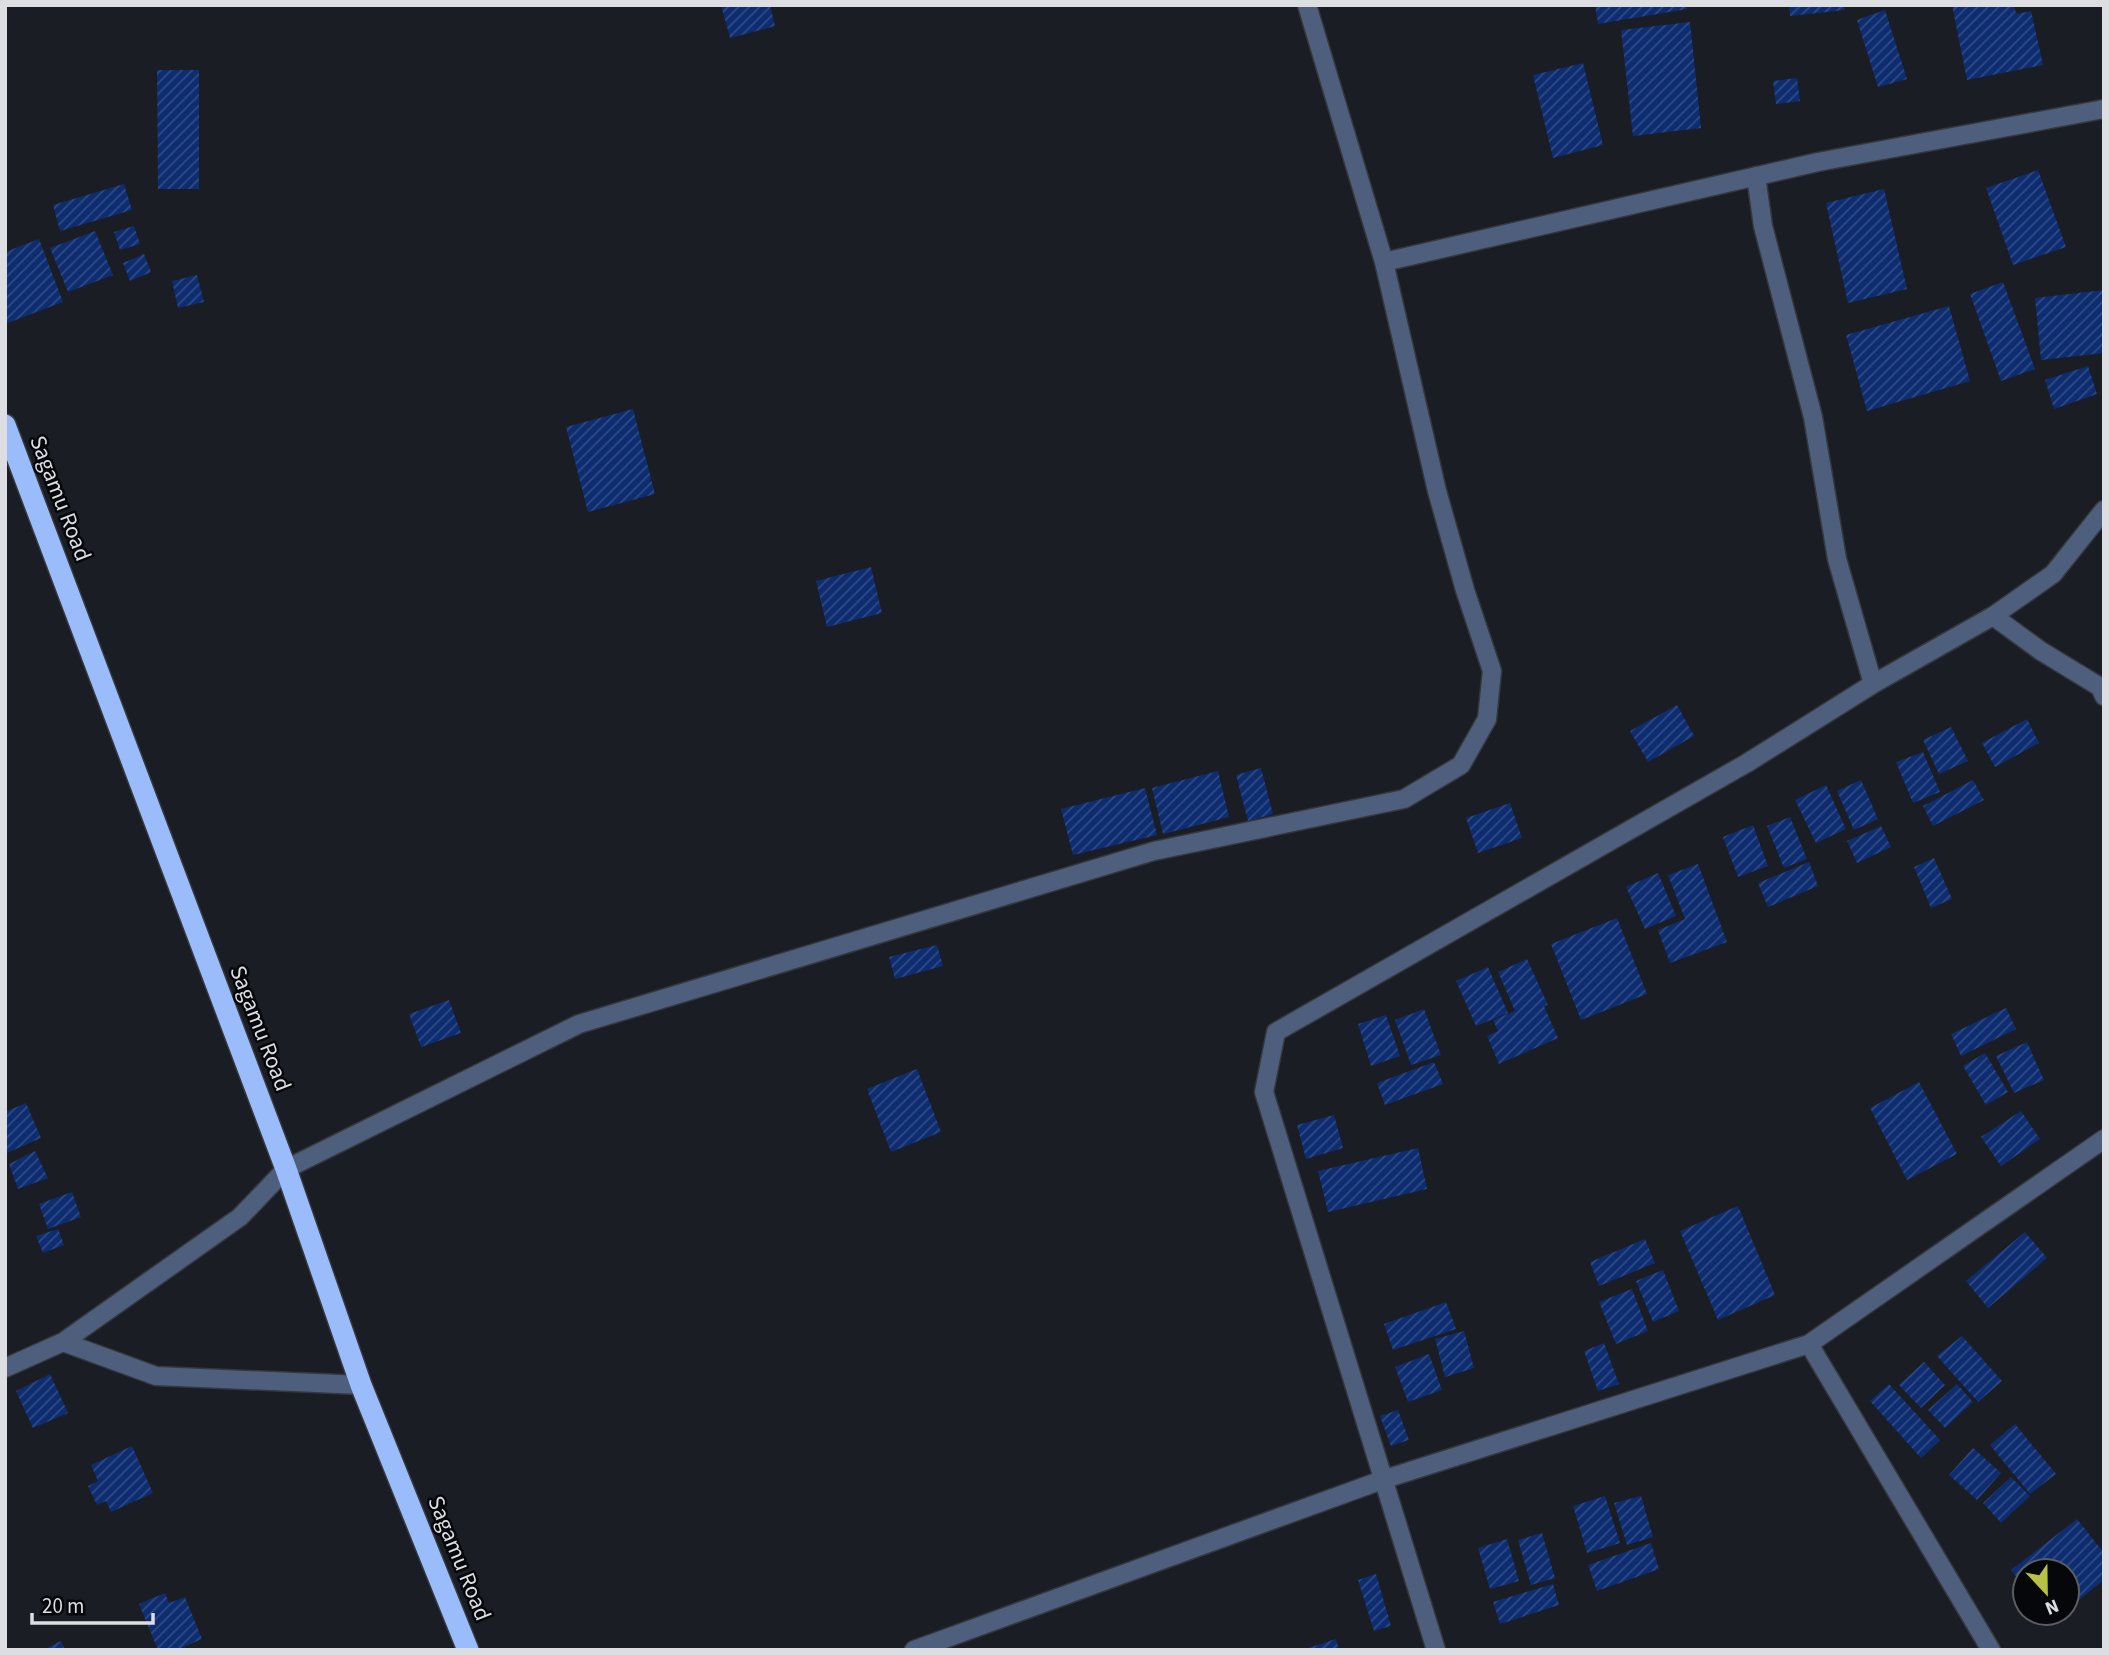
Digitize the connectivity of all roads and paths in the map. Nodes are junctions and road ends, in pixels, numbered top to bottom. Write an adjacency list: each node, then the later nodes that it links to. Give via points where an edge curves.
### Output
1 (1307, 5): 4 (street)
2 (2104, 109): 3 (street)
3 (1756, 176): 4 (street); 8 (street, via 1763,226 1813,417 1837,559)
4 (1384, 262): 11 (street, via 1437,491 1492,671 1487,719 1461,765 1404,799 1154,850 579,1024)
5 (5, 425): 11 (highway, Sagamu Road)
6 (2104, 510): 7 (street, via 2053,574)
7 (1993, 616): 8 (street); 9 (street, via 2101,687)
8 (1873, 684): 16 (street, via 1747,763 1276,1032 1264,1092)
9 (2104, 696)
10 (2104, 1139): 13 (street)
11 (286, 1169): 12 (street, via 240,1217); 15 (highway, Sagamu Road)
12 (63, 1342): 14 (street); 15 (street, via 156,1376)
13 (1809, 1344): 16 (street); 20 (street)
14 (5, 1368)
15 (361, 1385): 17 (highway, Sagamu Road)
16 (1385, 1479): 18 (street); 19 (street)
17 (468, 1650)
18 (914, 1650)
19 (1436, 1650)
20 (1991, 1650)

